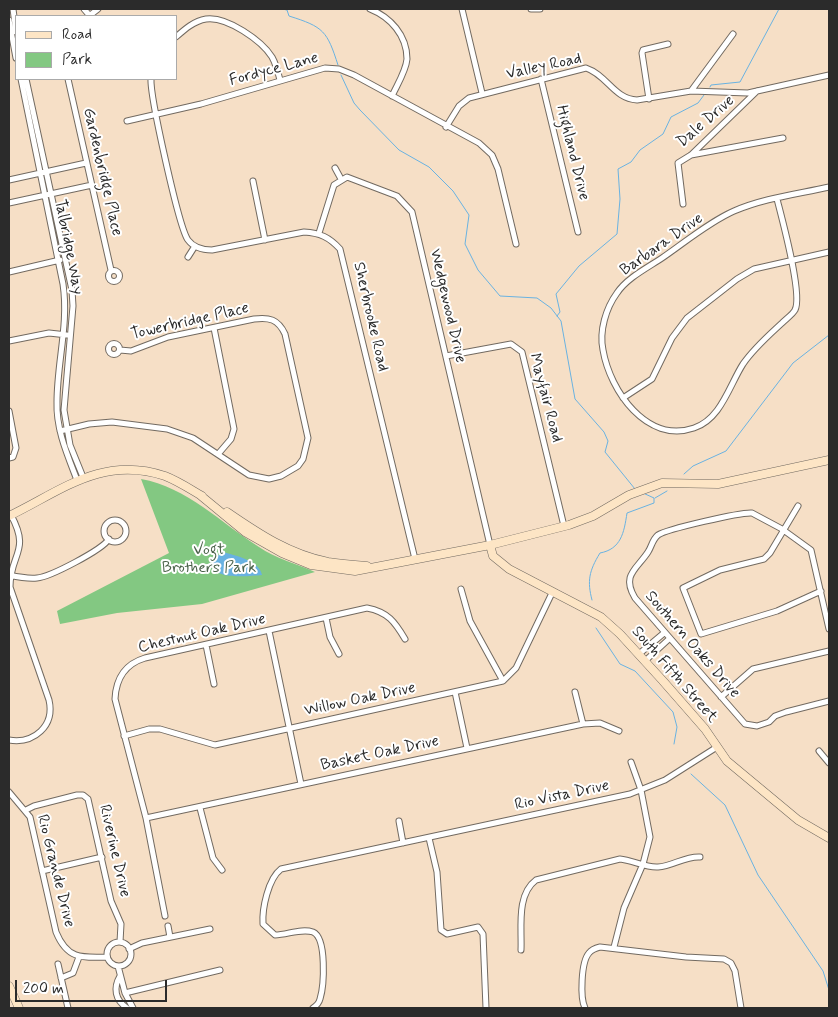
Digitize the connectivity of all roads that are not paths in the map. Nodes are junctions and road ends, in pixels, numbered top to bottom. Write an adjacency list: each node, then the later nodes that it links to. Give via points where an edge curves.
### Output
1 (13, 9): 7 (street)
2 (370, 9): 22 (street, via 386,16 404,43 407,60)
3 (462, 9): 21 (street)
4 (531, 9): 5 (street)
5 (540, 9)
6 (9, 20): 11 (street)
7 (15, 24)
8 (733, 34): 19 (street)
9 (178, 36): 18 (street, via 195,23 208,19 229,24 255,38 268,50)
10 (668, 44): 23 (street, via 643,50)
11 (15, 53)
12 (829, 75): 20 (street, Valley Road)
13 (541, 79): 21 (street, Valley Road); 23 (street, Valley Road, via 586,68 594,71 617,94 628,99); 43 (street, Highland Drive)
14 (20, 80): 32 (street, Talbridge Way)
15 (26, 80): 31 (street, Talbridge Way)
16 (68, 80): 29 (street, Gardenbridge Place)
17 (151, 80): 24 (street)
18 (280, 80): 22 (street, Fordyce Lane, via 325,68 339,69); 24 (street, Fordyce Lane)
19 (691, 91): 20 (street, Valley Road, via 732,94); 23 (street, Valley Road)
20 (758, 91): 28 (street, Dale Drive)
21 (482, 93): 26 (street, Valley Road, via 459,106)
22 (392, 96): 26 (street, Fordyce Lane)
23 (649, 99)
24 (157, 114): 25 (street, Fordyce Lane); 47 (street, via 179,218 187,239)
25 (127, 121)
26 (446, 127): 46 (street, Fordyce Lane, via 479,143 492,155)
27 (783, 138): 28 (street)
28 (690, 155): 42 (street, Dale Drive, via 680,160 677,168)
29 (86, 163): 31 (street); 36 (street, Gardenbridge Place)
30 (335, 168): 33 (street)
31 (46, 171): 32 (street); 38 (street, Talbridge Way)
32 (40, 173): 34 (street); 39 (street, Talbridge Way)
33 (341, 179): 44 (street, via 334,185); 59 (street, Wedgewood Drive, via 351,177 384,189 402,199 412,212)
34 (9, 180)
35 (253, 181): 45 (street)
36 (92, 186): 38 (street); 53 (street, Gardenbridge Place)
37 (829, 187): 40 (street, Barbara Drive)
38 (52, 194): 39 (street); 50 (street, Talbridge Way)
39 (45, 196): 41 (street); 51 (street, Talbridge Way)
40 (777, 199): 52 (street, Barbara Drive); 60 (street, Barbara Drive, via 750,204 732,212 635,276 618,291 609,306 602,349 610,376)
41 (9, 203)
42 (683, 204)
43 (578, 232)
44 (319, 233): 45 (street, via 304,232); 74 (street, Sherbrooke Road, via 332,240 343,256)
45 (266, 240): 47 (street, via 224,250 203,250)
46 (516, 244)
47 (195, 246): 49 (street)
48 (829, 252): 52 (street)
49 (188, 257)
50 (65, 259): 51 (street); 56 (street, Talbridge Way, via 72,290)
51 (59, 261): 54 (street); 56 (street, Talbridge Way)
52 (791, 261): 60 (street, via 754,269 688,318 672,338 652,379); 60 (street, Barbara Drive, via 798,292 796,310 752,352 710,419 694,428 672,432 657,428 639,417)
53 (111, 270)
54 (9, 272)
55 (214, 328): 58 (street, Towerbridge Place, via 168,337 131,351); 64 (street, via 234,429 231,439); 64 (street, Towerbridge Place, via 266,318 282,327 308,438 298,466 269,479 249,475)
56 (67, 335): 57 (street, via 49,333); 62 (street, Talbridge Way); 63 (street, Talbridge Way, via 56,402)
57 (9, 341)
58 (120, 350)
59 (446, 356): 70 (street, Mayfair Road, via 511,344 522,352); 73 (street, Wedgewood Drive)
60 (623, 398)
61 (9, 411): 65 (street, via 16,448 13,457)
62 (66, 430): 63 (street, Towerbridge Place); 64 (street, Towerbridge Place, via 112,422 137,424 193,438); 67 (street, Talbridge Way)
63 (60, 431): 67 (street, Talbridge Way)
64 (219, 453)
65 (9, 458)
66 (829, 460): 70 (street, via 718,484 651,486 622,498 593,516)
67 (80, 478): 69 (street); 74 (street, via 128,470 164,476 200,495 245,532 282,553 326,568 356,571)
68 (798, 506): 71 (street)
69 (10, 516): 75 (street, via 20,532 21,545)
70 (564, 526): 73 (street)
71 (782, 530): 77 (street, Southern Oaks Drive, via 811,550); 77 (street, via 764,559 720,570 683,588 702,634 777,611); 82 (street, Southern Oaks Drive, via 748,512 658,535 634,568 629,590)
72 (109, 539): 72 (street, via 116,541 124,537 122,522 113,520 106,524 104,533); 75 (street, via 101,548 44,576)
73 (490, 545): 74 (street); 78 (street, South Fifth Street, via 496,560)
74 (415, 559)
75 (10, 575): 99 (street, via 11,593 49,700 50,712 48,723 36,735 18,741)
76 (461, 589): 89 (street, via 470,621)
77 (821, 591): 80 (street, Southern Oaks Drive)
78 (552, 593): 88 (street, South Fifth Street, via 601,617); 89 (street, via 516,668)
79 (326, 618): 81 (street, Chestnut Oak Drive); 83 (street, Chestnut Oak Drive, via 367,608 384,612); 87 (street, via 330,637)
80 (829, 629)
81 (269, 631): 85 (street, Chestnut Oak Drive); 96 (street)
82 (664, 633): 84 (street, Southern Oaks Drive); 88 (street)
83 (405, 639)
84 (669, 639): 88 (street); 93 (street, Southern Oaks Drive)
85 (206, 646): 90 (street); 98 (street, Chestnut Oak Drive, via 138,660 124,670 115,699)
86 (829, 652): 93 (street, via 753,669)
87 (339, 654)
88 (642, 658): 100 (street, South Fifth Street)
89 (502, 681): 91 (street, Willow Oak Drive)
90 (214, 684)
91 (455, 692): 96 (street, Willow Oak Drive); 101 (street)
92 (576, 692): 95 (street)
93 (721, 697): 94 (street, Southern Oaks Drive, via 745,724 757,726 786,712)
94 (829, 701)
95 (583, 724): 97 (street, Basket Oak Drive, via 600,723); 101 (street, Basket Oak Drive)
96 (291, 728): 98 (street, Willow Oak Drive, via 214,745 160,729); 105 (street)
97 (619, 730)
98 (124, 736): 110 (street, Chestnut Oak Drive)
99 (9, 740)
100 (717, 747): 106 (street, Rio Vista Drive, via 665,780); 113 (street, South Fifth Street, via 727,761 781,808)
101 (467, 748): 105 (street, Basket Oak Drive)
102 (819, 751): 104 (street)
103 (631, 762): 106 (street)
104 (829, 763)
105 (301, 784): 108 (street, Basket Oak Drive)
106 (641, 790): 112 (street, Rio Vista Drive); 117 (street, via 650,837)
107 (9, 792): 109 (street, Rio Grande Drive)
108 (200, 808): 110 (street, Basket Oak Drive); 118 (street, via 213,858)
109 (26, 810): 115 (street, Riverine Drive, via 77,795 86,797 91,803); 119 (street, Rio Grande Drive)
110 (146, 818): 122 (street, Chestnut Oak Drive)
111 (399, 821): 114 (street)
112 (429, 838): 114 (street, Rio Vista Drive); 145 (street, via 437,872 442,930 447,934 478,927 483,934)
113 (829, 838)
114 (403, 843): 144 (street, Rio Vista Drive, via 282,869 276,873 262,916 263,924 275,935 301,931 315,933 323,944 320,1000)
115 (102, 857): 119 (street); 126 (street, Riverine Drive, via 111,901 121,924)
116 (700, 857): 117 (street, via 661,867)
117 (643, 864): 121 (street, via 620,859 544,876); 127 (street, via 624,908)
118 (222, 870)
119 (42, 871): 131 (street, Rio Grande Drive, via 59,938 69,951)
120 (521, 882): 121 (street)
121 (528, 887): 129 (street, via 523,897)
122 (165, 916)
123 (168, 926): 125 (street)
124 (210, 928): 125 (street)
125 (170, 937): 128 (street)
126 (120, 942): 128 (street); 130 (street, via 110,946)
127 (614, 947): 146 (street, via 594,949 586,958 581,995); 147 (street, via 724,959 735,971)
128 (129, 949): 133 (street, via 129,961)
129 (521, 950)
130 (107, 956): 131 (street); 133 (street)
131 (79, 957): 136 (street, via 73,973)
132 (58, 964): 136 (street)
133 (118, 966): 135 (street)
134 (220, 970): 138 (street)
135 (120, 975): 138 (street); 142 (street, via 115,985 116,993)
136 (61, 978): 141 (street)
137 (9, 987): 139 (street); 140 (street)
138 (125, 993): 143 (street)
139 (14, 1008)
140 (19, 1008)
141 (68, 1008)
142 (127, 1008)
143 (133, 1008)
144 (313, 1008)
145 (486, 1008)
146 (585, 1008)
147 (741, 1008)

